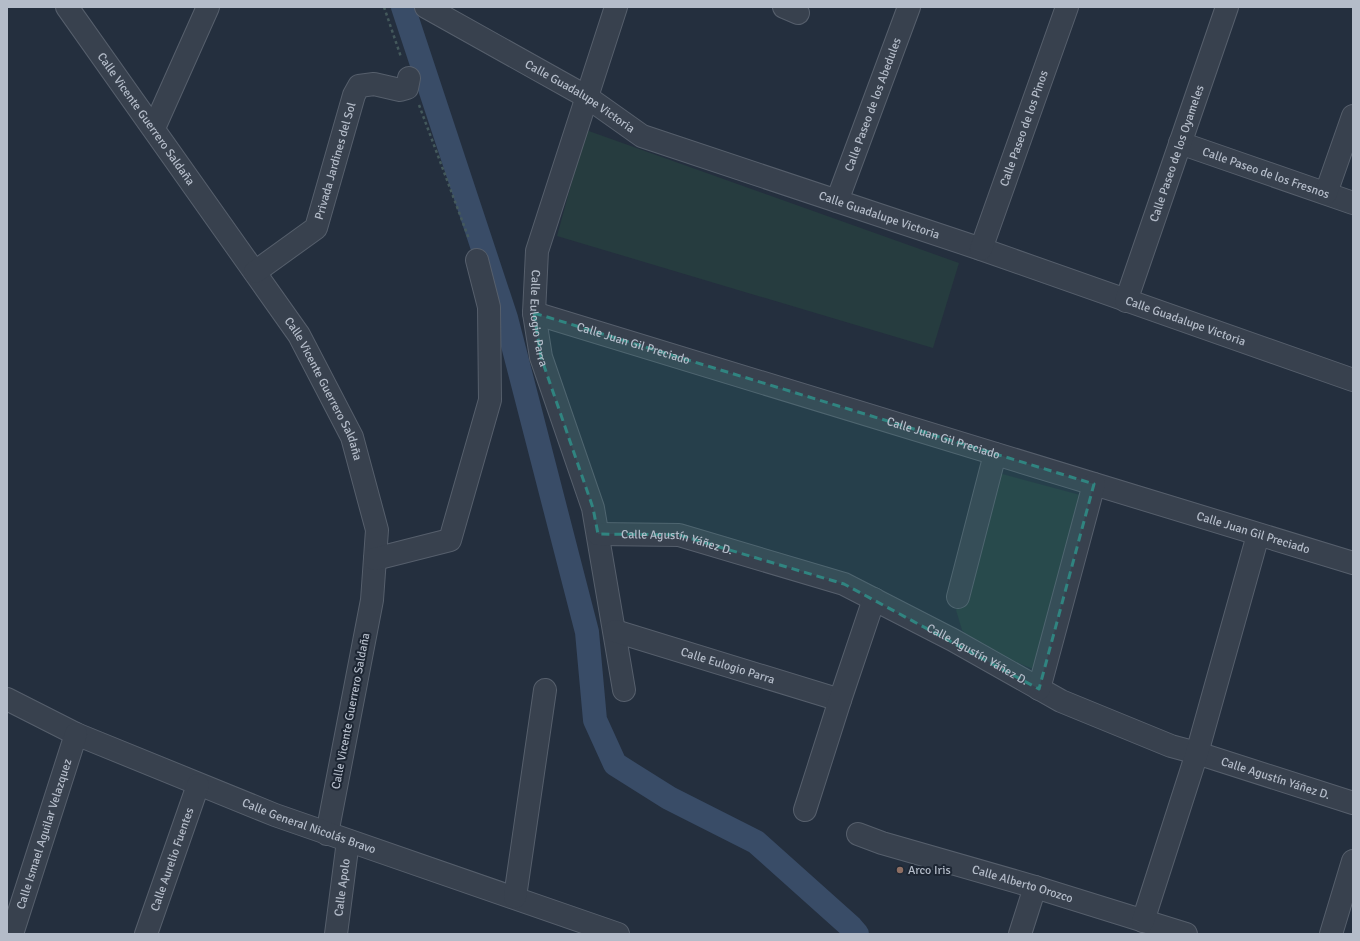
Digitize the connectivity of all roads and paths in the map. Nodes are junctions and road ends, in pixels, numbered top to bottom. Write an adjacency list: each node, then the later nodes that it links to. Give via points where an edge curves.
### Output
1 (67, 7): 12 (street, Calle Vicente Guerrero Saldaña)
2 (208, 7): 12 (street)
3 (384, 7): 9 (path)
4 (616, 7): 10 (street, Calle Eulogio Parra)
5 (909, 7): 15 (street, Calle Paseo de los Abedules)
6 (1067, 7): 17 (street, Calle Paseo de los Pinos)
7 (1227, 7): 13 (street, Calle Paseo de los Oyameles)
8 (427, 8): 10 (street, Calle Guadalupe Victoria)
9 (405, 84): 18 (path); 19 (street, Privada Jardines del Sol, via 359,86 354,95 316,228)
10 (587, 97): 15 (street, Calle Guadalupe Victoria, via 642,136); 21 (street, Calle Eulogio Parra, via 537,251)
11 (1353, 116): 14 (street)
12 (154, 128): 19 (street, Calle Vicente Guerrero Saldaña)
13 (1180, 143): 14 (street, Calle Paseo de los Fresnos); 20 (street, Calle Paseo de los Oyameles)
14 (1326, 193): 16 (street, Calle Paseo de los Fresnos)
15 (838, 201): 17 (street, Calle Guadalupe Victoria)
16 (1353, 202)
17 (981, 249): 20 (street, Calle Guadalupe Victoria)
18 (477, 260): 27 (street, via 489,307 490,400 450,540)
19 (255, 272): 27 (street, Calle Vicente Guerrero Saldaña, via 299,335 352,437 377,530)
20 (1126, 301): 22 (street, Calle Guadalupe Victoria)
21 (534, 313): 23 (street, Calle Juan Gil Preciado); 25 (street, Calle Eulogio Parra, via 542,357 593,508)
22 (1353, 380)
23 (995, 454): 24 (street, Calle Juan Gil Preciado); 29 (street)
24 (1094, 484): 26 (street, Calle Juan Gil Preciado); 32 (street)
25 (598, 534): 30 (street, Calle Agustín Yáñez D., via 679,534 844,584); 31 (street, Calle Eulogio Parra)
26 (1258, 534): 28 (street, Calle Juan Gil Preciado); 38 (street)
27 (375, 559): 42 (street, Calle Vicente Guerrero Saldaña, via 372,600)
28 (1353, 564)
29 (958, 597)
30 (874, 600): 32 (street, Calle Agustín Yáñez D., via 953,640); 36 (street)
31 (615, 631): 34 (street, Calle Eulogio Parra); 36 (street, Calle Eulogio Parra)
32 (1039, 689): 38 (street, Calle Agustín Yáñez D., via 1061,701 1171,746)
33 (545, 690): 47 (street)
34 (624, 690)
35 (7, 699): 37 (street, Calle General Nicolás Bravo)
36 (840, 700): 41 (street)
37 (76, 734): 39 (street, Calle General Nicolás Bravo); 49 (street, Calle Ismael Aguilar Velazquez)
38 (1197, 753): 40 (street, Calle Agustín Yáñez D.); 48 (street)
39 (198, 785): 42 (street, Calle General Nicolás Bravo); 50 (street, Calle Aurelio Fuentes)
40 (1353, 802)
41 (806, 810)
42 (327, 834): 44 (street, Calle General Nicolás Bravo)
43 (858, 834): 46 (street, Calle Alberto Orozco)
44 (348, 841): 47 (street, Calle General Nicolás Bravo); 51 (street, Calle Apolo)
45 (1353, 862): 55 (street)
46 (1035, 888): 48 (street, Calle Alberto Orozco); 53 (street)
47 (515, 898): 52 (street, Calle General Nicolás Bravo)
48 (1143, 921): 54 (street, Calle Alberto Orozco)
49 (12, 934)
50 (146, 934)
51 (336, 934)
52 (618, 934)
53 (1020, 934)
54 (1186, 934)
55 (1331, 934)

